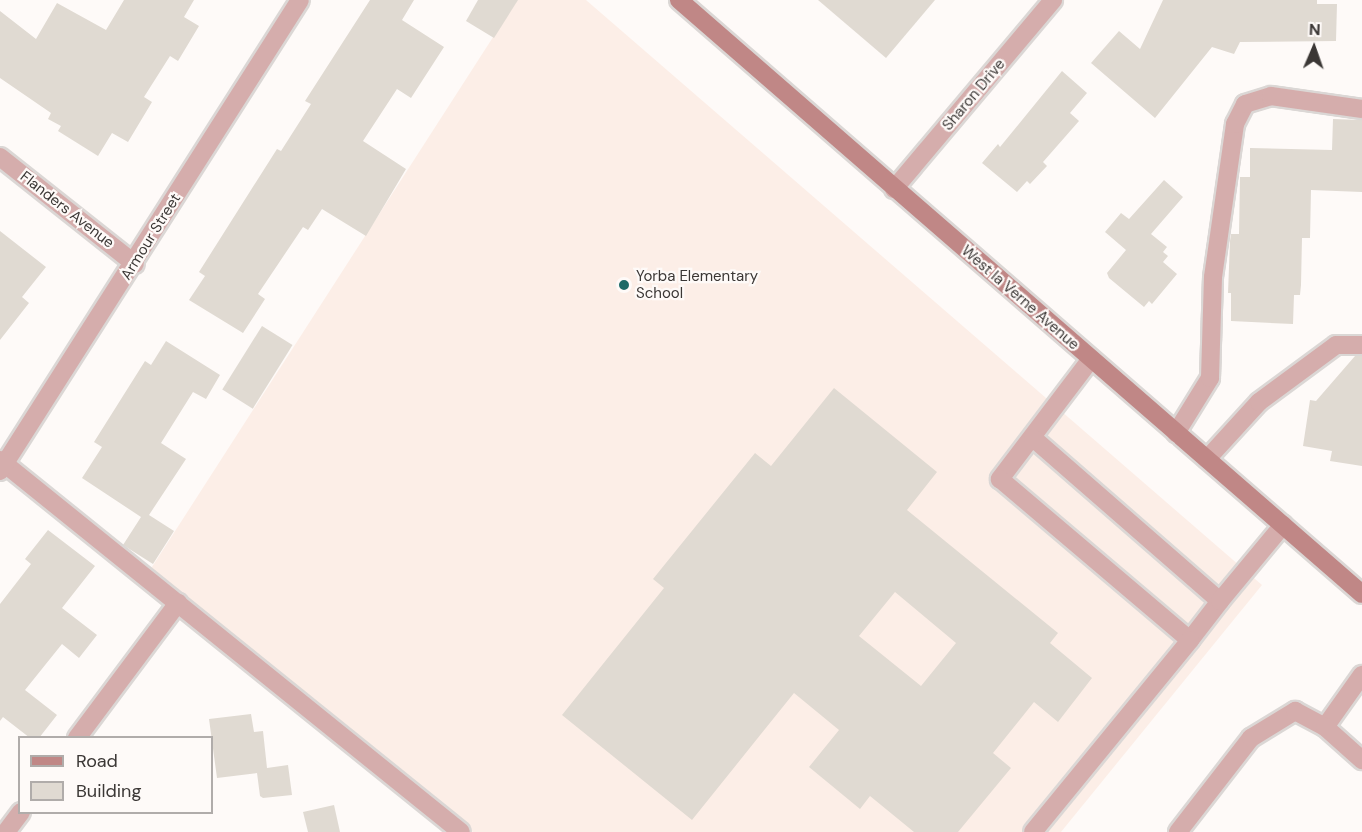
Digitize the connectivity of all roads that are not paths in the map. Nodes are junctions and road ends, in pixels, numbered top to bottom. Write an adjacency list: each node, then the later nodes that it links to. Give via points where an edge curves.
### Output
1 (300, 0): 7 (street, Armour Street)
2 (679, 0): 6 (main road, West la Verne Avenue)
3 (1053, 0): 6 (street, Sharon Drive)
4 (1362, 109): 10 (street, via 1270,96 1245,104 1235,124 1213,277 1210,378)
5 (0, 157): 7 (street, Flanders Avenue)
6 (894, 189): 9 (main road, West la Verne Avenue)
7 (135, 264): 13 (street, Armour Street)
8 (1362, 345): 12 (street, via 1336,345 1326,352 1259,402)
9 (1091, 359): 10 (main road, West la Verne Avenue); 11 (street)
10 (1176, 433): 12 (main road, West la Verne Avenue)
11 (1033, 438): 16 (street); 18 (street, via 1000,479)
12 (1207, 459): 14 (main road, West la Verne Avenue)
13 (2, 465): 17 (street)
14 (1283, 525): 15 (main road, West la Verne Avenue); 16 (street)
15 (1361, 591)
16 (1220, 601): 18 (street)
17 (178, 603): 21 (street); 25 (street)
18 (1190, 640): 26 (street)
19 (1362, 675): 20 (street)
20 (1325, 727): 22 (street); 27 (street, via 1295,711 1251,738)
21 (78, 736)
22 (1362, 760)
23 (20, 814): 24 (street)
24 (6, 832)
25 (461, 832)
26 (1033, 832)
27 (1178, 832)

